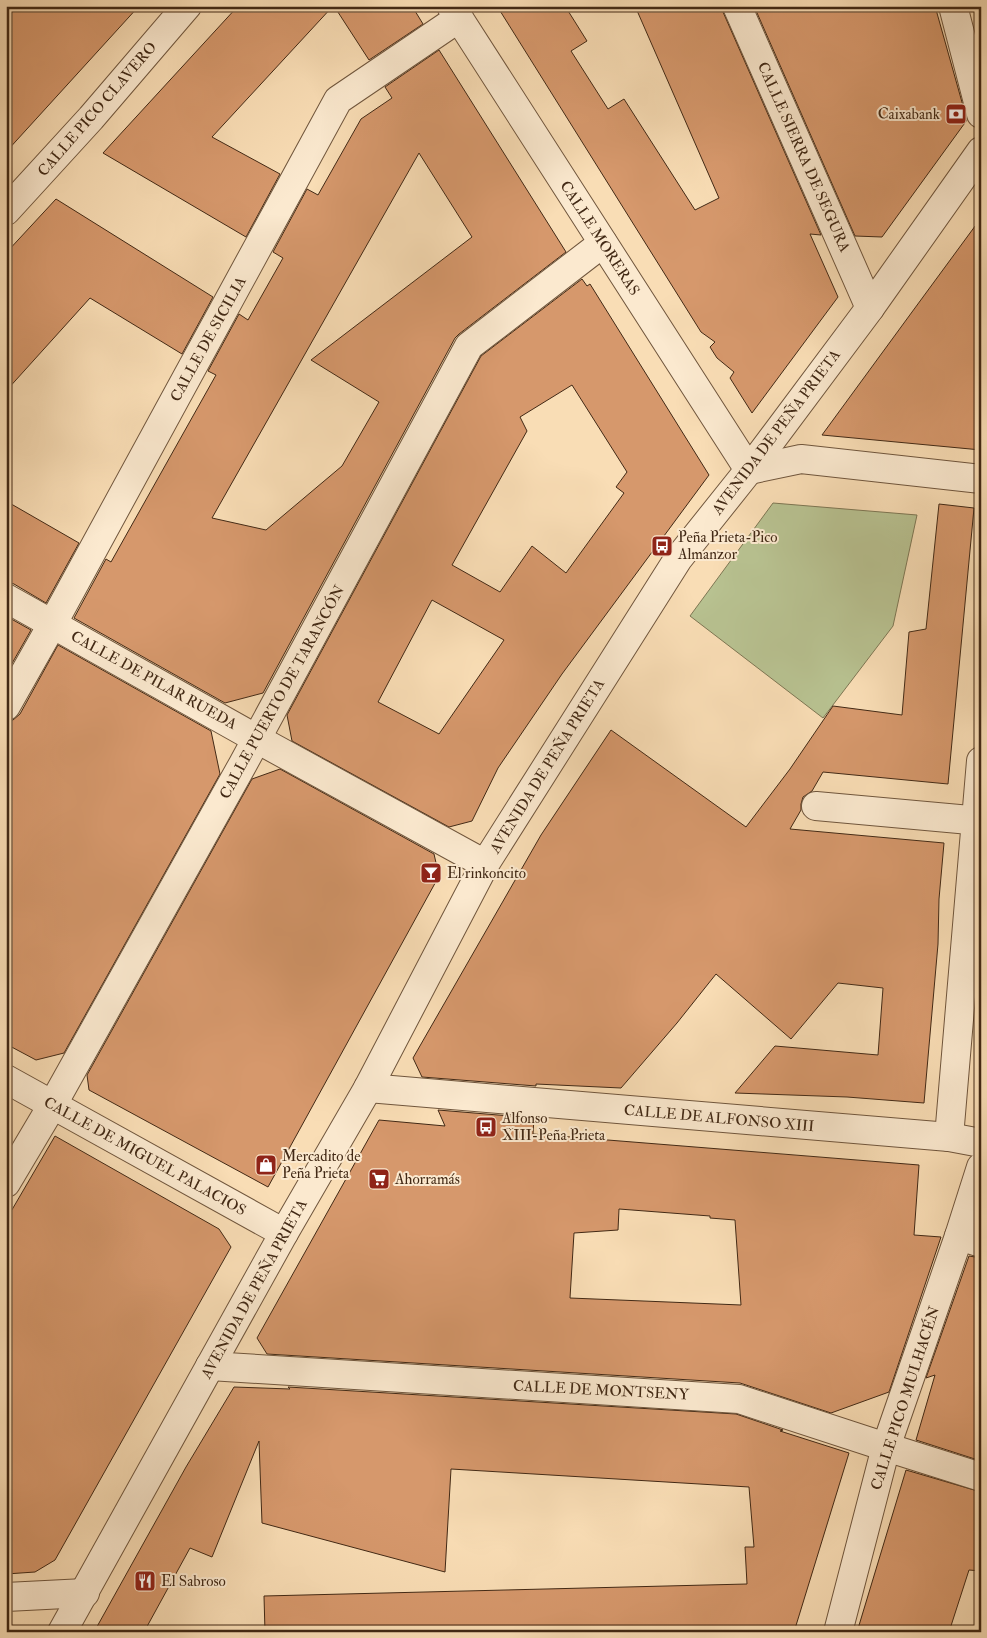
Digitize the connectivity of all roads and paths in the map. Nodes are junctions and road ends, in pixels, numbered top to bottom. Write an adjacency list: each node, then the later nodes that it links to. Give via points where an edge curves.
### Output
1 (187, 6): 7 (street, CALLE PICO CLAVERO)
2 (737, 6): 9 (street, CALLE SIERRA DE SEGURA)
3 (953, 6): 5 (street)
4 (455, 12): 8 (street, CALLE MORERAS); 13 (street, CALLE DE SICILIA, via 338,100)
5 (981, 114)
6 (981, 151): 9 (street, AVENIDA DE PEÑA PRIETA)
7 (6, 211)
8 (603, 243): 10 (street, CALLE MORERAS); 15 (street, CALLE PUERTO DE TARANCÓN, via 469,346)
9 (870, 308): 10 (street, AVENIDA DE PEÑA PRIETA)
10 (749, 470): 11 (street, via 801,459); 19 (street, AVENIDA DE PEÑA PRIETA, via 678,559)
11 (981, 479)
12 (6, 598): 13 (street, CALLE DE PILAR RUEDA)
13 (53, 623): 14 (street, CALLE DE SICILIA); 15 (street, CALLE DE PILAR RUEDA)
14 (6, 706)
15 (257, 739): 19 (street, CALLE DE PILAR RUEDA); 22 (street, CALLE PUERTO DE TARANCÓN)
16 (981, 761): 18 (street)
17 (816, 806): 18 (street)
18 (978, 821): 23 (street)
19 (485, 864): 21 (street, AVENIDA DE PEÑA PRIETA)
20 (6, 1079): 22 (street, CALLE DE MIGUEL PALACIOS)
21 (368, 1088): 23 (street, CALLE DE ALFONSO XIII); 27 (street, AVENIDA DE PEÑA PRIETA)
22 (53, 1104): 26 (street, CALLE PUERTO DE TARANCÓN); 27 (street, CALLE DE MIGUEL PALACIOS)
23 (949, 1137): 24 (street, CALLE DE ALFONSO XIII)
24 (981, 1143)
25 (981, 1167): 28 (street, CALLE PICO MULHACÉN)
26 (6, 1182)
27 (284, 1233): 29 (street, AVENIDA DE PEÑA PRIETA)
28 (970, 1240): 30 (street, CALLE PICO MULHACÉN)
29 (210, 1366): 30 (street, CALLE DE MONTSENY, via 739,1398); 32 (street, AVENIDA DE PEÑA PRIETA)
30 (886, 1448): 31 (street, CALLE DE MONTSENY); 35 (street, CALLE PICO MULHACÉN)
31 (981, 1477)
32 (85, 1593): 33 (street); 34 (street, AVENIDA DE PEÑA PRIETA)
33 (6, 1597)
34 (62, 1632)
35 (838, 1632)

